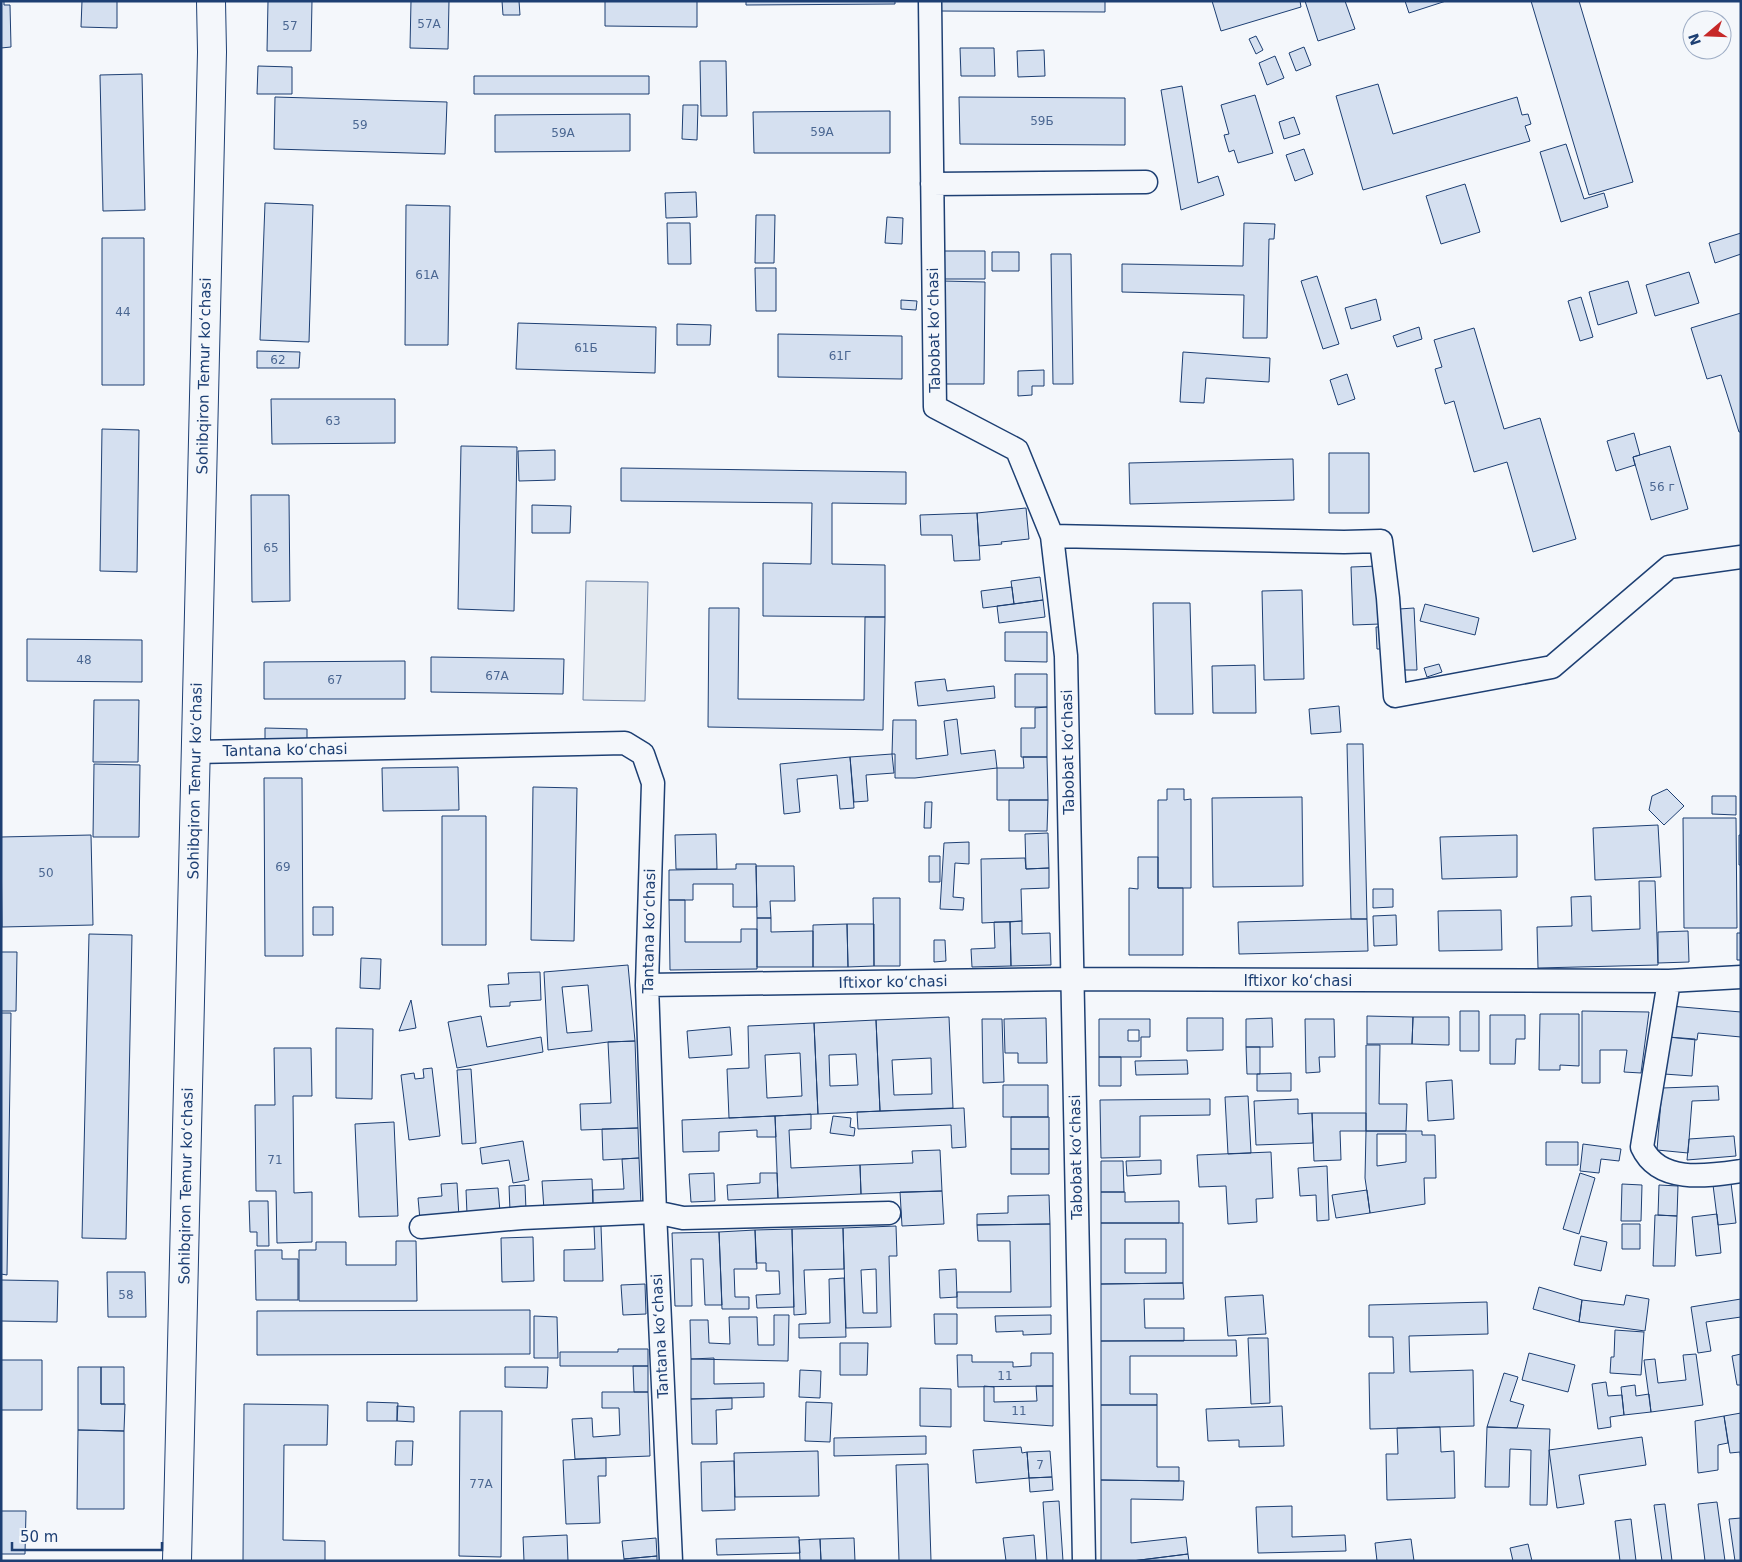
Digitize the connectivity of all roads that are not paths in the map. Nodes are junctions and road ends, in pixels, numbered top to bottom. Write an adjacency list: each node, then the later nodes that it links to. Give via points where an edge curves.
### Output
1 (212, 1): 7 (main road, Sohibqiron Temur koʻchasi)
2 (930, 1): 4 (street, Tabobat koʻchasi)
3 (1146, 182): 4 (street)
4 (932, 184): 5 (street, Tabobat koʻchasi, via 934,407 1018,450)
5 (1052, 536): 6 (street, via 1381,541 1395,696 1552,667 1669,567); 9 (street, Tabobat koʻchasi, via 1066,656)
6 (1741, 557)
7 (196, 752): 11 (street, Tantana koʻchasi, via 625,743 643,754 653,783); 16 (main road, Sohibqiron Temur koʻchasi)
8 (1741, 977): 10 (street, Iftixor koʻchasi)
9 (1072, 979): 10 (street, Iftixor koʻchasi); 11 (street, Iftixor koʻchasi); 18 (street, Tabobat koʻchasi)
10 (1669, 981): 12 (street, via 1642,1147 1652,1163 1666,1171 1694,1177)
11 (647, 984): 13 (street, Tantana koʻchasi)
12 (1741, 1171)
13 (655, 1212): 14 (street, via 683,1218); 15 (street, via 522,1218); 17 (street, Tantana koʻchasi)
14 (888, 1213)
15 (421, 1227)
16 (177, 1561)
17 (671, 1561)
18 (1084, 1561)

